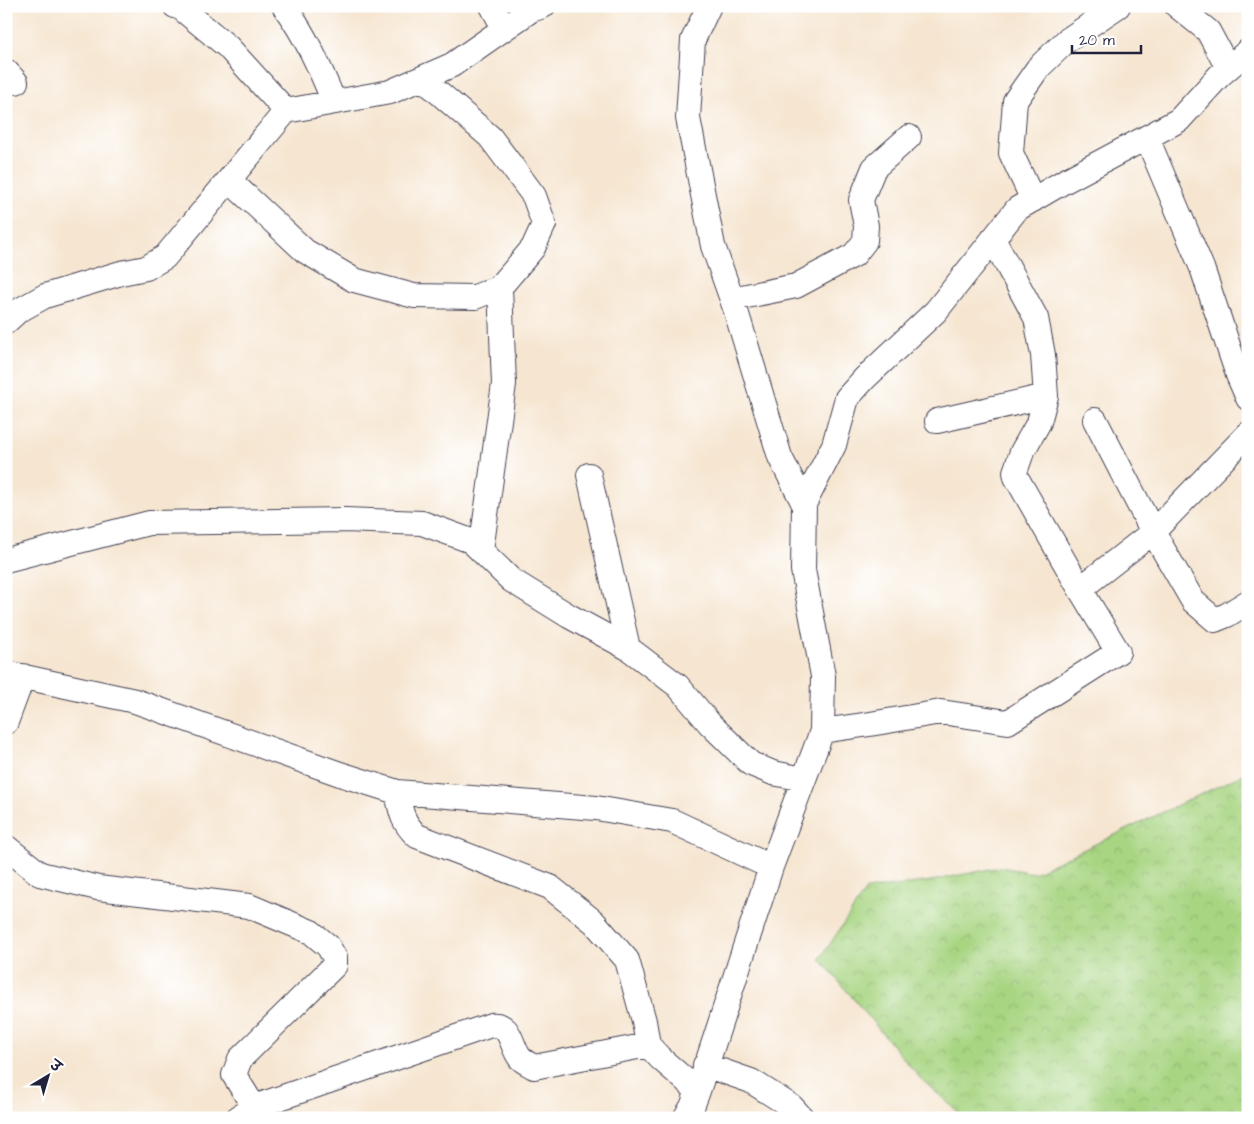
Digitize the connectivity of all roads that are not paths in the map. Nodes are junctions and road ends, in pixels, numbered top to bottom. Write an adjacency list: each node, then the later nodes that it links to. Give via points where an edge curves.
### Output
1 (175, 6): 13 (street, via 228,47)
2 (284, 6): 12 (street, via 316,58)
3 (492, 6): 8 (street)
4 (543, 6): 8 (street)
5 (709, 6): 20 (street, via 693,40 688,118 713,246)
6 (1118, 6): 17 (street, via 1066,41 1038,68 1015,101 1011,153)
7 (1177, 6): 10 (street, via 1208,31)
8 (504, 28): 11 (street, via 452,65)
9 (1248, 52): 10 (street)
10 (1228, 68): 15 (street, via 1179,120)
11 (422, 78): 12 (street, via 390,92); 19 (street, via 490,137 534,196 544,224 533,248)
12 (334, 102): 13 (street)
13 (286, 111): 16 (street)
14 (909, 137): 20 (street, via 874,168 861,200 865,240 854,255 796,286)
15 (1147, 138): 17 (street); 23 (street, via 1202,268)
16 (229, 180): 19 (street, via 305,251 354,280 414,296 475,297); 21 (street, via 164,258 146,268 121,272 45,296)
17 (1033, 200): 18 (street, via 1017,209)
18 (993, 239): 22 (street, via 1036,318 1044,355); 28 (street, via 936,311 847,398 834,445)
19 (500, 287): 30 (street, via 504,384)
20 (732, 299): 28 (street, via 780,457)
21 (6, 322)
22 (1046, 396): 25 (street); 32 (street, via 1015,472)
23 (1248, 398)
24 (1095, 420): 29 (street)
25 (937, 421)
26 (1248, 434): 29 (street)
27 (589, 475): 34 (street)
28 (804, 504): 37 (street, via 803,570 823,676)
29 (1153, 532): 32 (street); 33 (street, via 1194,601 1208,615 1215,620)
30 (481, 551): 31 (street, via 471,541 422,522 149,523); 34 (street, via 511,580)
31 (6, 560)
32 (1080, 589): 37 (street, via 1118,652 1008,722 941,712)
33 (1248, 602)
34 (628, 648): 38 (street, via 678,686 710,724 751,764 773,773)
35 (15, 674): 36 (street); 39 (street, via 134,700)
36 (6, 722)
37 (822, 731): 38 (street)
38 (804, 779): 41 (street)
39 (397, 792): 41 (street, via 596,808 672,821); 42 (street, via 407,827 417,836 550,887 594,922 626,960)
40 (6, 847): 45 (street, via 40,874 98,888 250,906 311,932 328,946 335,965 240,1059 236,1067 234,1075)
41 (771, 867): 43 (street)
42 (648, 1045): 44 (street, via 661,1059); 45 (street, via 534,1067 520,1058 504,1027 491,1025)
43 (705, 1065): 44 (street); 46 (street, via 751,1080 792,1107)
44 (692, 1108)
45 (246, 1112)
46 (802, 1118)

